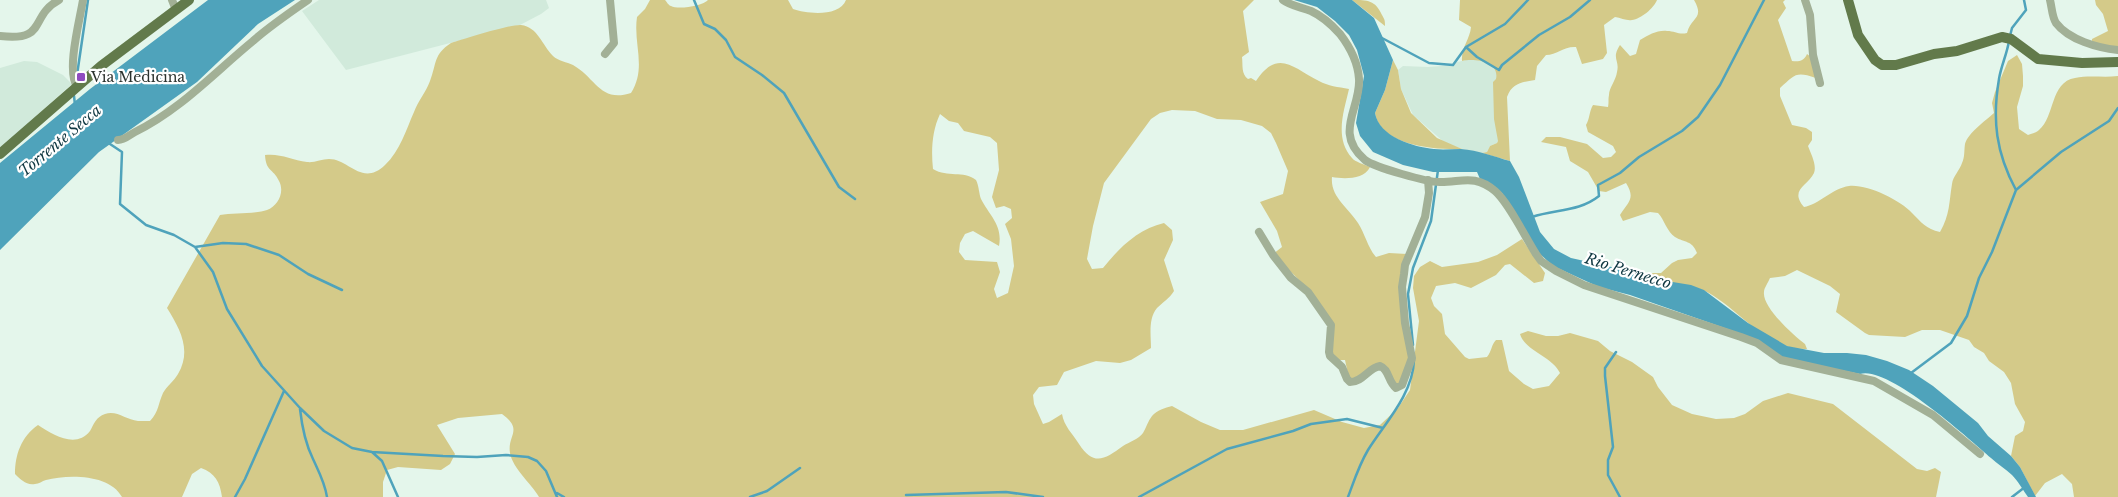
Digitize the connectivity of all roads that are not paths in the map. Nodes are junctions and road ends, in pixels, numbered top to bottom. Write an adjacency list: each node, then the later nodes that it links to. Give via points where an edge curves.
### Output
1 (59, 0): 11 (street, via 27,36)
2 (83, 0): 16 (street, via 74,57)
3 (189, 0): 10 (main road)
4 (308, 0): 17 (street, via 151,125)
5 (610, 0): 13 (street, via 614,43)
6 (1283, 0): 19 (street, via 1320,16 1348,44 1359,80 1350,116 1350,133 1357,152 1372,164)
7 (1805, 0): 15 (street)
8 (1848, 0): 14 (main road, via 1858,35 1882,65 1896,65 1956,51 2002,37 2011,39 2038,59)
9 (2050, 0): 12 (street, via 2053,16 2062,29 2100,48)
10 (174, 5): 16 (main road)
11 (0, 36)
12 (2118, 50)
13 (605, 54)
14 (2118, 62)
15 (1820, 83)
16 (73, 89): 18 (main road)
17 (118, 140)
18 (0, 154)
19 (1434, 181): 20 (street, via 1425,217 1405,265 1402,287 1412,358 1402,385 1396,388 1380,366 1359,380 1350,382 1347,379 1342,367 1330,356 1329,322 1308,292 1291,278 1273,255); 21 (street, via 1473,180 1492,188 1541,261 1580,283 1757,343 1781,360 1874,381 1933,415)
20 (1259, 232)
21 (1980, 454)

